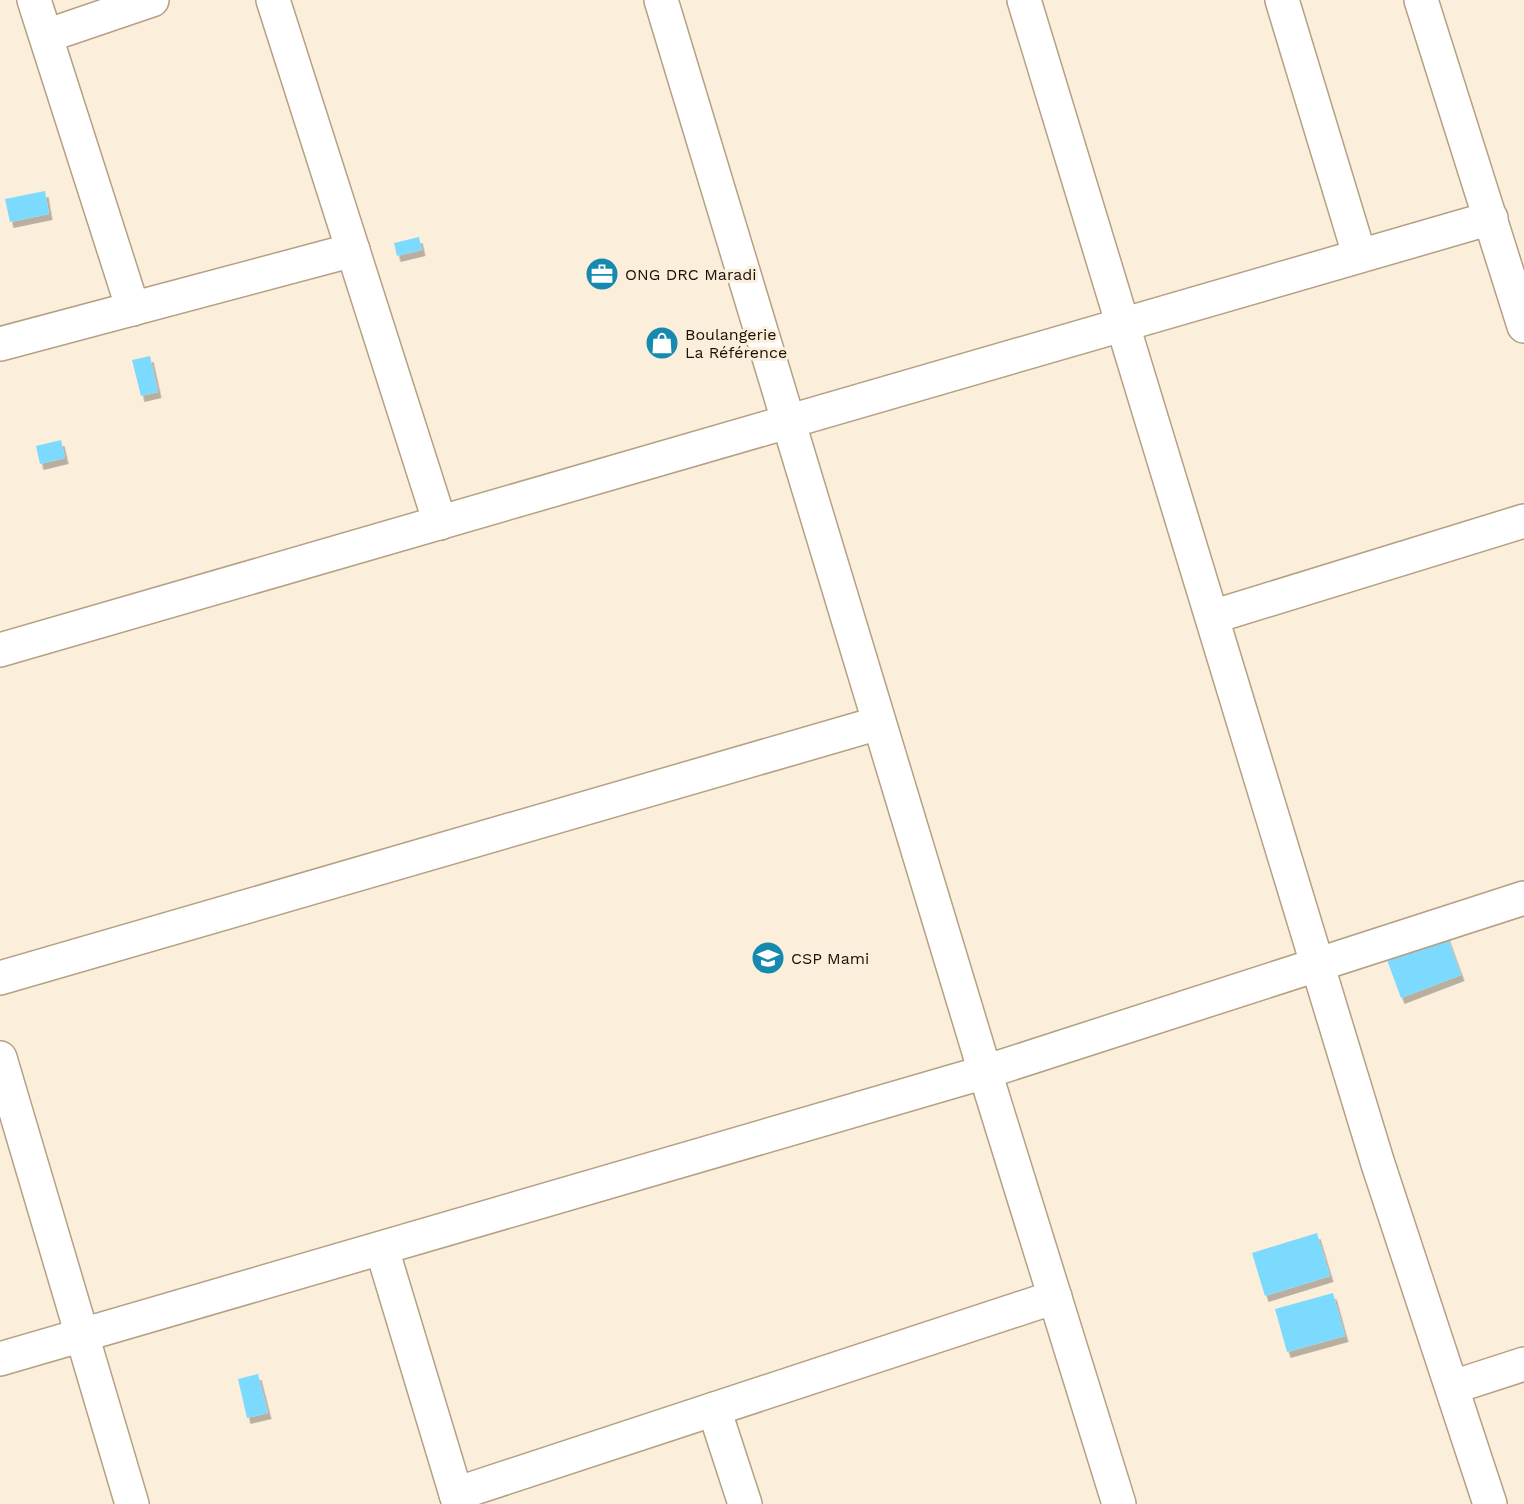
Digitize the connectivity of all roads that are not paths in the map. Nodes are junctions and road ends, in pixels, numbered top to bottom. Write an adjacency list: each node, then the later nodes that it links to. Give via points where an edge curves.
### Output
1 (34, 0): 8 (street)
2 (152, 0): 8 (street)
3 (273, 0): 10 (street)
4 (661, 0): 16 (street)
5 (1024, 0): 13 (street)
6 (1282, 0): 11 (street)
7 (1421, 0): 9 (street)
8 (46, 36): 12 (street)
9 (1491, 218): 11 (street); 14 (street)
10 (353, 250): 12 (street); 18 (street)
11 (1359, 255): 13 (street)
12 (132, 309): 15 (street)
13 (1122, 323): 16 (street); 19 (street)
14 (1524, 326)
15 (0, 344)
16 (789, 424): 18 (street); 21 (street)
17 (1524, 520): 19 (street)
18 (440, 523): 20 (street)
19 (1212, 617): 23 (street)
20 (0, 650)
21 (879, 723): 24 (street); 26 (street)
22 (1524, 898): 23 (street)
23 (1318, 965): 26 (street); 32 (street, via 1378,1164)
24 (0, 978)
25 (0, 1058): 29 (street)
26 (985, 1072): 27 (street); 28 (street)
27 (382, 1249): 29 (street); 34 (street)
28 (1054, 1297): 33 (street); 37 (street)
29 (82, 1335): 30 (street); 35 (street)
30 (0, 1359)
31 (1524, 1364): 32 (street)
32 (1453, 1387): 38 (street)
33 (714, 1408): 34 (street); 36 (street)
34 (458, 1499)
35 (132, 1504)
36 (745, 1504)
37 (1119, 1504)
38 (1490, 1504)

